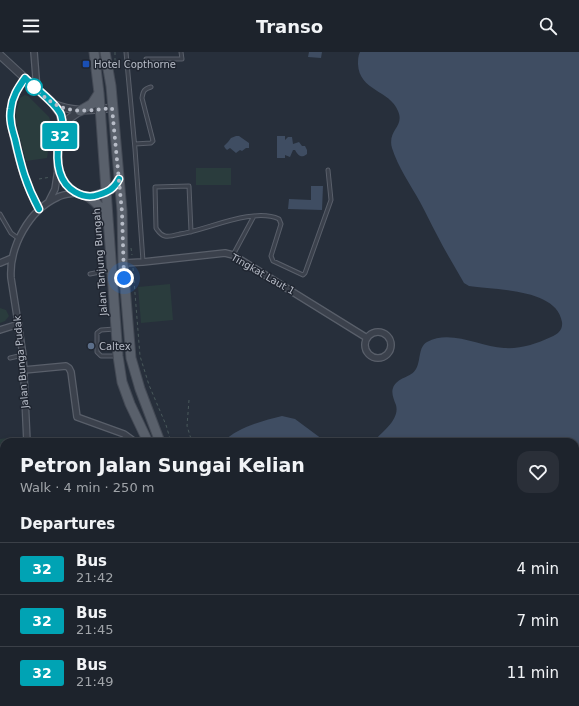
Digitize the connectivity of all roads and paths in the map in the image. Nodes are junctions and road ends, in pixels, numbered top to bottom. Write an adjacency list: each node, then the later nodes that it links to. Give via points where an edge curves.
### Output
1 (34, 52): 12 (street)
2 (94, 52): 13 (main road, Jalan Tanjung Bungah)
3 (106, 52): 15 (main road)
4 (115, 52): 9 (path)
5 (126, 52): 19 (lane)
6 (181, 52): 8 (lane, via 182,59)
7 (0, 55): 10 (street)
8 (146, 59)
9 (116, 68)
10 (25, 78): 12 (street); 29 (street, via 17,89 10,119 27,185)
11 (151, 87): 19 (lane, via 145,89 142,98 153,141)
12 (37, 90): 14 (street)
13 (99, 93): 16 (main road, Jalan Tanjung Bungah); 17 (main road, via 92,104)
14 (53, 104): 17 (street); 18 (street, via 60,114)
15 (112, 108): 16 (street); 24 (main road)
16 (100, 109): 17 (street); 25 (main road, Jalan Tanjung Bungah)
17 (80, 111): 18 (street)
18 (63, 126): 20 (street, via 58,147)
19 (135, 144): 38 (lane)
20 (58, 169): 26 (street, via 64,181); 28 (street, via 55,189)
21 (328, 170): 31 (lane, via 331,200 303,275 271,259 279,219)
22 (51, 177): 23 (path)
23 (39, 179)
24 (119, 179): 25 (street, via 114,188); 40 (main road)
25 (106, 192): 27 (street); 32 (main road, Jalan Tanjung Bungah)
26 (76, 193): 27 (street); 28 (street, Jalan Bunga Pudak, via 63,195)
27 (89, 197): 32 (main road, via 104,211)
28 (49, 202): 29 (street, Jalan Bunga Pudak)
29 (39, 209): 34 (street, Jalan Bunga Pudak)
30 (0, 214): 34 (lane, via 11,233)
31 (254, 216): 33 (lane); 36 (lane)
32 (108, 221): 41 (main road, Jalan Tanjung Bungah)
33 (191, 232): 33 (lane, via 188,186 155,187 156,228 160,234 166,236)
34 (19, 239): 37 (street, Jalan Bunga Pudak)
35 (131, 247): 40 (path)
36 (233, 255): 38 (street, Tingkat Laut 1, via 225,253); 46 (street, Tingkat Laut 1)
37 (12, 258): 39 (street); 43 (street, Jalan Bunga Pudak, via 11,278)
38 (144, 262): 40 (street, Tingkat Laut 1)
39 (0, 263)
40 (128, 263): 55 (main road, via 131,358); 56 (path, via 140,356)
41 (112, 270): 42 (lane); 44 (main road, Jalan Tanjung Bungah)
42 (90, 274)
43 (19, 324): 45 (street); 47 (street, Jalan Bunga Pudak)
44 (116, 329): 48 (main road, Jalan Tanjung Bungah); 48 (lane, via 101,330 97,333 97,352 101,356)
45 (0, 330)
46 (367, 338): 46 (street, via 378,332 389,338 391,347 387,354 375,358 368,354 365,346)
47 (23, 355): 49 (lane); 50 (street, Jalan Bunga Pudak)
48 (118, 356): 54 (main road, Jalan Tanjung Bungah, via 122,382)
49 (10, 358)
50 (24, 370): 52 (street, Jalan Bunga Pudak); 53 (street, via 66,366 71,372 77,417)
51 (189, 400): 57 (path, via 187,426)
52 (28, 438)
53 (130, 438)
54 (146, 438)
55 (158, 438)
56 (170, 438)
57 (191, 438)

